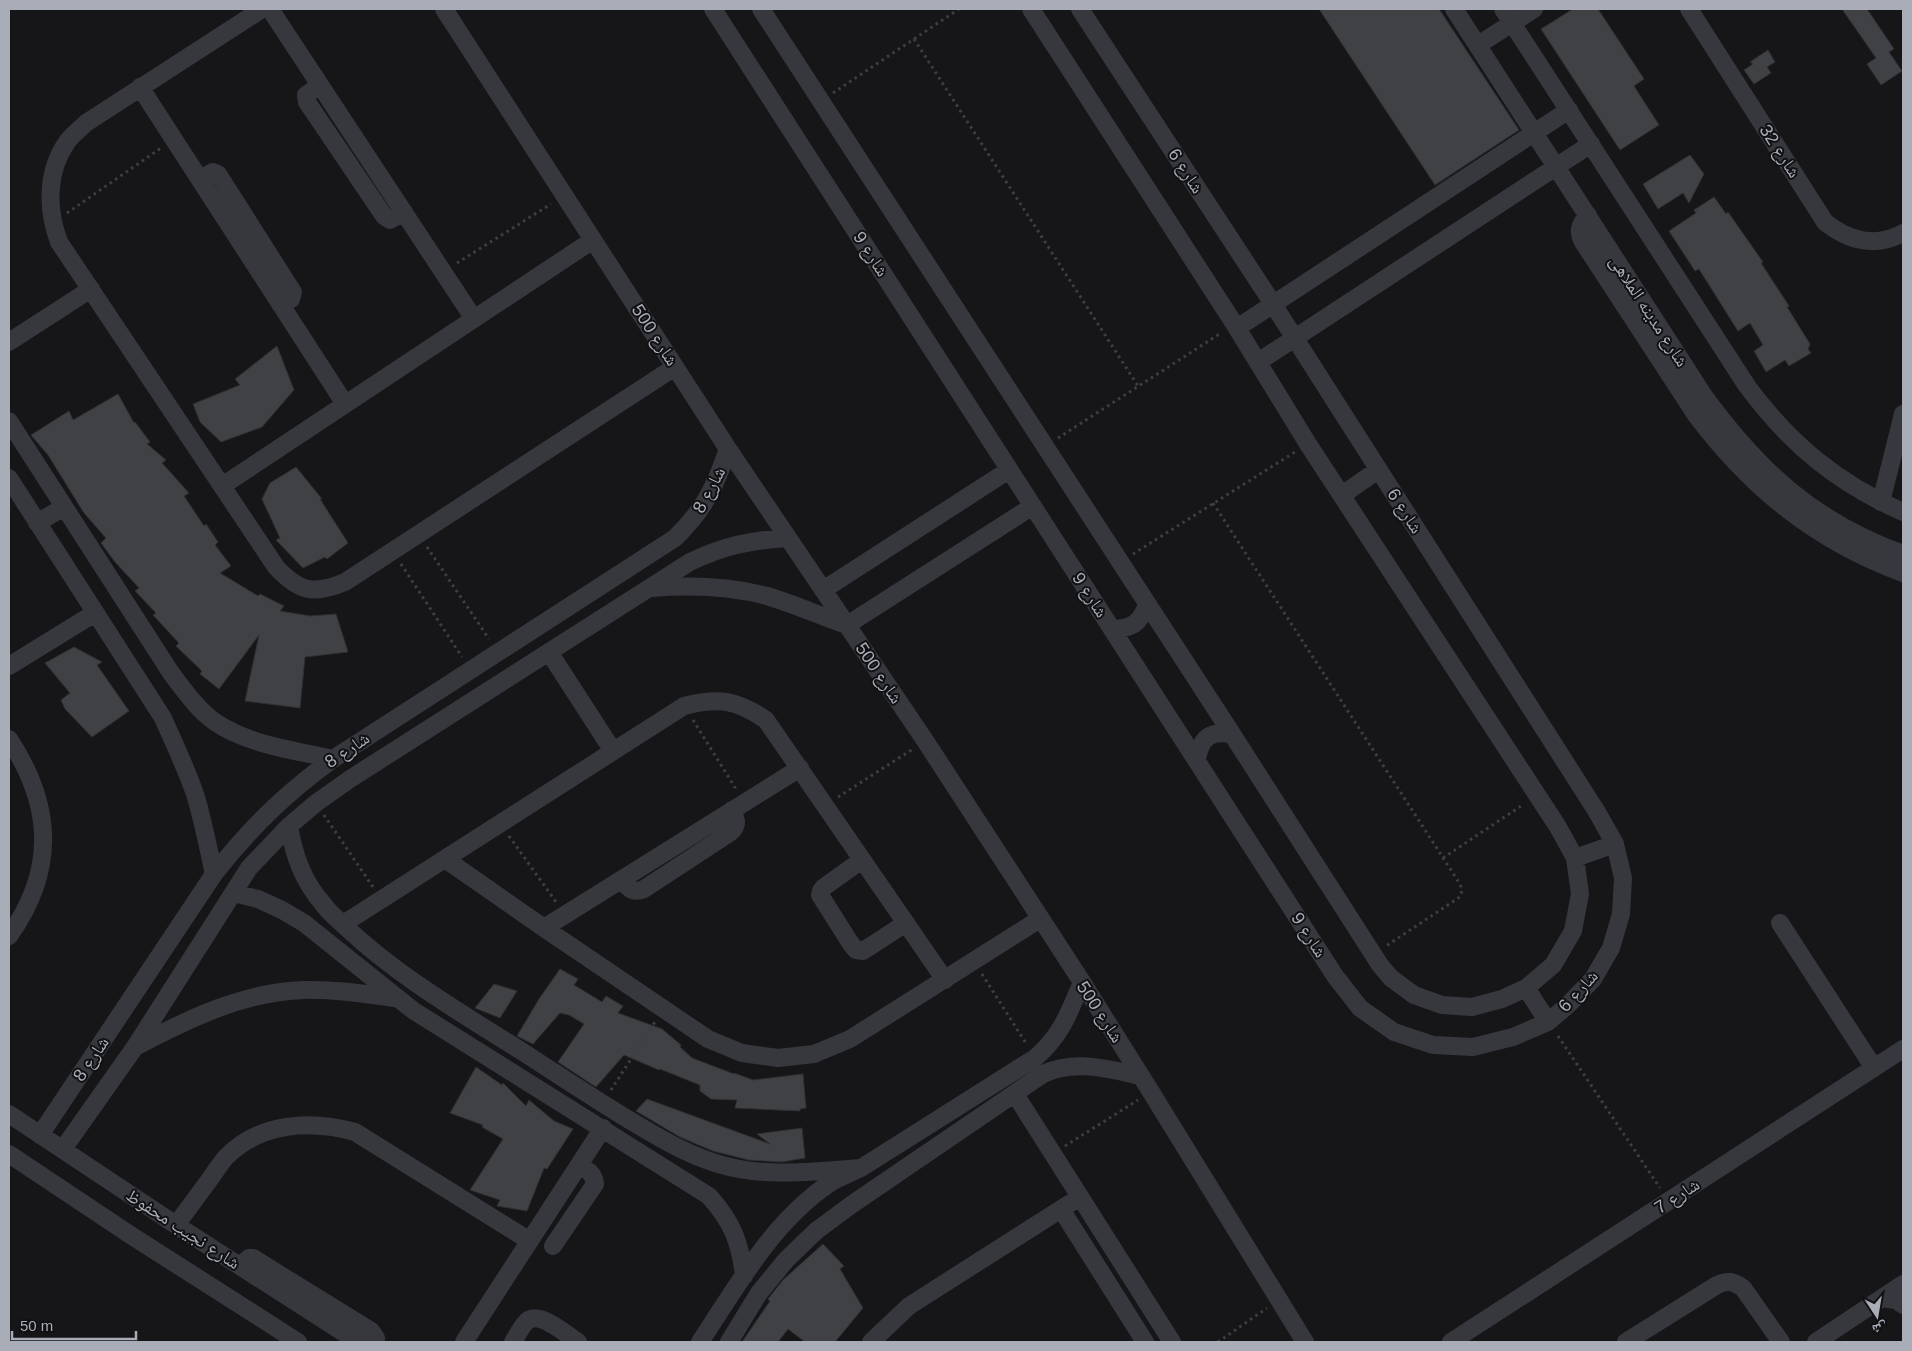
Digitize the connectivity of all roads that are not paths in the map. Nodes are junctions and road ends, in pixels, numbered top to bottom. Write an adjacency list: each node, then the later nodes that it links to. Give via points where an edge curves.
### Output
1 (262, 9): 13 (street)
2 (270, 9): 23 (street)
3 (444, 9): 20 (street, شارع 500)
4 (713, 9): 33 (street, شارع 9)
5 (760, 9): 48 (street)
6 (1031, 9): 24 (street, شارع 6)
7 (1080, 9): 22 (street, شارع 6)
8 (1454, 9): 12 (street, شارع مدينه الملاهى)
9 (1534, 9): 11 (street)
10 (1689, 9): 19 (street, شارع 32, via 1825,222 1836,232 1865,241 1881,241)
11 (1508, 16): 12 (street); 14 (street)
12 (1478, 45): 15 (street, شارع مدينه الملاهى)
13 (140, 87): 21 (street, via 86,123 67,143 54,168 50,196 52,223 59,242); 29 (street)
14 (1569, 110): 15 (street); 16 (street)
15 (1535, 132): 17 (street, شارع مدينه الملاهى); 22 (street)
16 (1591, 144): 17 (street); 38 (street, via 1765,410 1822,466)
17 (1557, 167): 18 (street, شارع مدينه الملاهى); 25 (street)
18 (1588, 215): 44 (street, شارع مدينه الملاهى, via 1704,396 1758,463 1791,493 1831,521 1875,544); 45 (street, via 1579,228 1583,242 1716,441 1761,489 1806,524 1841,546)
19 (1903, 233)
20 (593, 240): 23 (street); 28 (street, شارع 500)
21 (91, 289): 26 (street); 36 (street)
22 (1273, 304): 24 (street); 25 (street, شارع 6)
23 (474, 319): 29 (street)
24 (1236, 326): 27 (street, شارع 6)
25 (1294, 339): 27 (street); 34 (street, شارع 6)
26 (9, 342)
27 (1258, 362): 37 (street, شارع 6)
28 (675, 367): 32 (street, شارع 500); 36 (street, via 345,582 327,589 307,589 289,581 276,567)
29 (345, 404): 36 (street)
30 (1903, 414): 38 (street)
31 (9, 420): 39 (street)
32 (728, 449): 43 (street, شارع 500); 54 (street, شارع 8, via 703,507 675,538)
33 (1009, 470): 40 (street, شارع 9); 47 (street)
34 (1378, 470): 37 (street); 63 (street, شارع 6)
35 (9, 478): 42 (street)
36 (222, 486)
37 (1342, 495): 64 (street, شارع 6)
38 (1881, 502): 41 (street)
39 (64, 506): 42 (street); 59 (street, via 191,700 215,722 243,737)
40 (1033, 506): 50 (street); 51 (street, شارع 9)
41 (1903, 512)
42 (38, 523): 49 (street)
43 (788, 538): 46 (street, شارع 8, via 737,544 713,551); 47 (street, شارع 500)
44 (1903, 554)
45 (1903, 573)
46 (650, 588): 50 (street, via 708,586 737,590 766,596); 52 (street, شارع 8)
47 (823, 590): 50 (street, شارع 500)
48 (1147, 605): 51 (street, via 1143,616 1134,624 1124,629); 55 (street)
49 (95, 613): 53 (street); 67 (street, via 163,718 180,755 206,834)
50 (847, 625): 69 (street, شارع 500)
51 (1112, 629): 60 (street, شارع 9)
52 (548, 652): 57 (street, شارع 8); 58 (street)
53 (9, 666)
54 (388, 723): 57 (street); 59 (street, شارع 8)
55 (1232, 734): 60 (street, via 1219,732 1207,737 1199,746); 78 (street, via 1391,978 1414,995 1442,1005 1472,1007)
56 (9, 739): 74 (street, via 29,773 39,801 43,831 42,861 35,890)
57 (403, 745): 62 (street, شارع 8, via 316,803)
58 (614, 751): 61 (street, via 684,706 727,701 748,708 766,720); 65 (street)
59 (333, 758): 67 (street, شارع 8, via 268,811)
60 (1196, 759): 80 (street, شارع 9, via 1335,976 1360,1008 1394,1032 1433,1045 1474,1047 1513,1037)
61 (800, 768): 66 (street); 73 (street)
62 (289, 826): 68 (street, شارع 8, via 249,868); 70 (street, via 303,876 324,906)
63 (1615, 844): 64 (street); 80 (street, شارع 6, via 1623,878 1621,914 1611,948 1593,979)
64 (1575, 858): 78 (street, شارع 6, via 1580,894 1573,931 1553,965)
65 (445, 859): 70 (street); 73 (street)
66 (862, 860): 71 (street); 71 (street, via 824,887 820,895 851,944 856,950 863,951)
67 (214, 874): 92 (street, شارع 8)
68 (234, 893): 75 (street, via 282,910); 81 (street, شارع 8)
69 (1040, 919): 76 (street); 77 (street, شارع 500)
70 (341, 923): 75 (street); 87 (street, via 409,979)
71 (906, 923): 76 (street)
72 (1780, 923): 85 (street)
73 (544, 928): 76 (street, via 708,1039 742,1053 778,1058 814,1054 850,1039)
74 (9, 936)
75 (324, 939): 79 (street)
76 (945, 980)
77 (1082, 982): 83 (street, via 1064,1024 1055,1039); 86 (street, شارع 500)
78 (1526, 988): 80 (street)
79 (396, 998): 81 (street, via 303,990 259,996 216,1008); 89 (street)
80 (1548, 1022)
81 (135, 1047): 94 (street, شارع 8)
82 (1903, 1049): 85 (street, شارع 7)
83 (1039, 1054): 84 (street); 98 (street)
84 (1055, 1068): 86 (street, via 1092,1066); 88 (street)
85 (1874, 1068): 121 (street, شارع 7)
86 (1141, 1076): 120 (street, شارع 500)
87 (584, 1092): 89 (street); 93 (street)
88 (1015, 1094): 99 (street); 116 (street, via 816,1231 786,1260 760,1293)
89 (572, 1109): 91 (street)
90 (9, 1114): 92 (street, شارع نجيب محفوظ)
91 (603, 1128): 96 (street); 97 (street)
92 (40, 1135): 94 (street, شارع نجيب محفوظ)
93 (673, 1146): 97 (street); 98 (street, via 723,1166 750,1171 778,1173)
94 (63, 1149): 101 (street, شارع نجيب محفوظ)
95 (9, 1154): 110 (street, شارع نجيب محفوظ)
96 (579, 1165): 102 (street); 103 (street, via 591,1172 595,1184)
97 (661, 1165): 105 (street, via 709,1196 724,1213 742,1254)
98 (861, 1168): 105 (street, via 831,1183 805,1202 762,1249)
99 (1080, 1197): 100 (street); 119 (street)
100 (1061, 1209): 117 (street, via 909,1306); 118 (street)
101 (176, 1225): 102 (street, via 226,1158 244,1143 287,1126 310,1124 355,1132); 104 (street, شارع نجيب محفوظ)
102 (530, 1241): 112 (street)
103 (554, 1246)
104 (240, 1266): 109 (street, شارع نجيب محفوظ); 111 (street, via 253,1258 374,1333)
105 (744, 1276): 115 (street)
106 (1903, 1284): 107 (street)
107 (1882, 1298): 108 (street, via 1896,1300); 124 (street)
108 (1903, 1305)
109 (350, 1340)
110 (298, 1342)
111 (375, 1342)
112 (464, 1342)
113 (513, 1342): 114 (street, via 526,1321 535,1317)
114 (578, 1342)
115 (700, 1342)
116 (729, 1342)
117 (871, 1342)
118 (1146, 1342)
119 (1172, 1342)
120 (1305, 1342)
121 (1451, 1342)
122 (1626, 1342): 123 (street, via 1726,1281 1735,1282 1743,1288)
123 (1781, 1342)
124 (1816, 1342)

